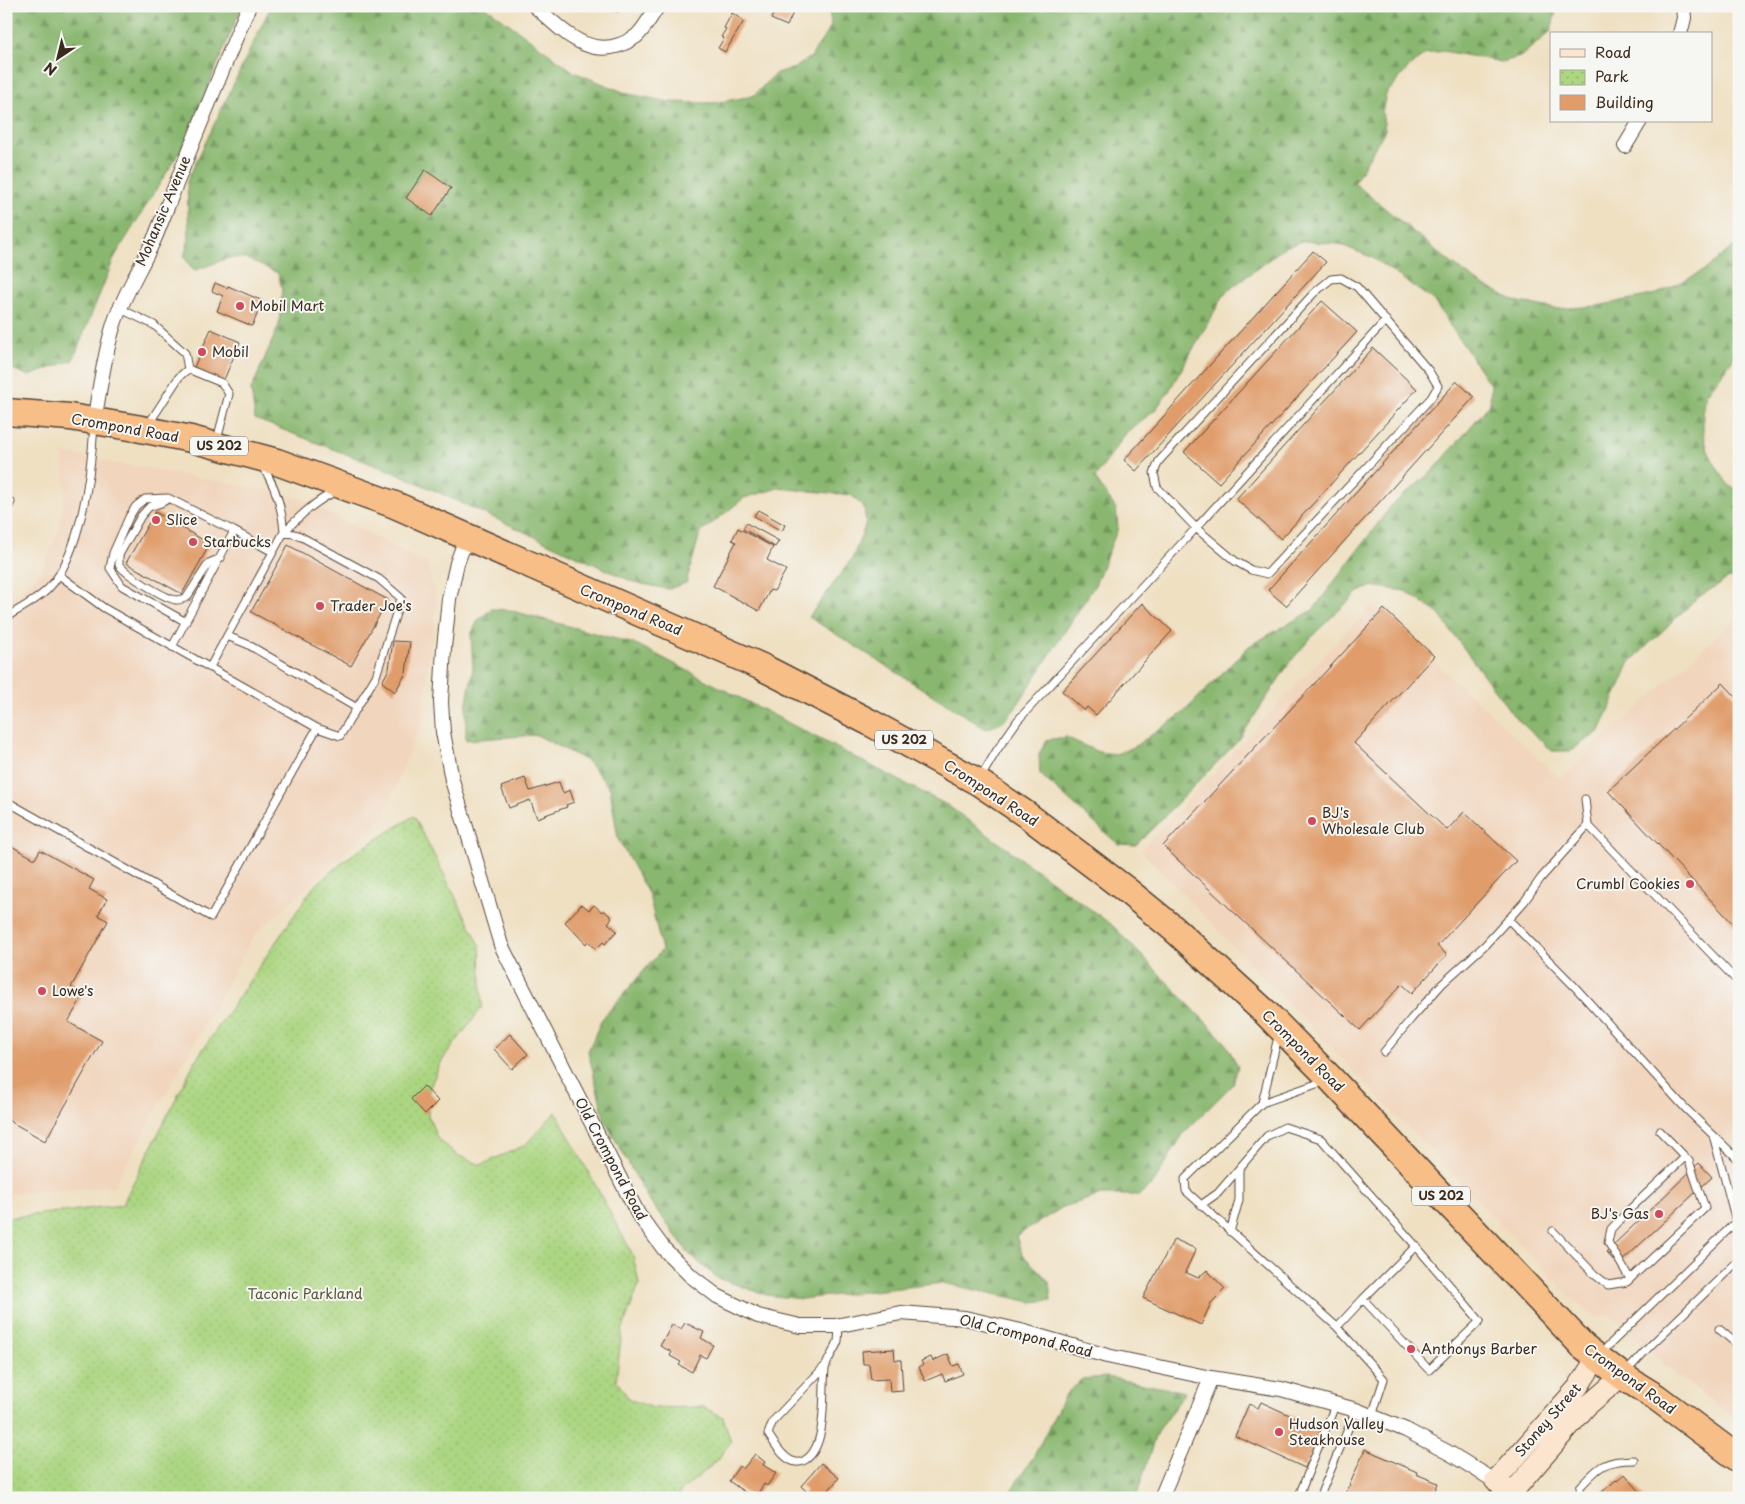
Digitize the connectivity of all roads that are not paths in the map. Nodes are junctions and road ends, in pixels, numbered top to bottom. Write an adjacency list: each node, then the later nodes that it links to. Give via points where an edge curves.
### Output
1 (249, 6): 8 (street, Mohansic Avenue, via 151,245)
2 (535, 6): 3 (street, via 579,42 598,49 621,44 636,36)
3 (658, 6)
4 (1683, 6): 5 (street)
5 (1680, 32)
6 (1639, 122): 7 (street)
7 (1625, 146)
8 (121, 309): 10 (lane, via 154,325 179,347 185,353); 12 (street, Mohansic Avenue, via 114,324)
9 (1386, 320): 20 (lane); 20 (lane, via 1357,287 1341,278 1331,279 1314,293 1159,461 1154,473 1157,487); 20 (lane, via 1430,370 1438,386 1424,405 1267,574 1235,561)
10 (188, 369): 13 (lane, via 179,377); 14 (lane, via 222,384 229,394)
11 (6, 412): 12 (highway, Crompond Road / US 202)
12 (94, 421): 13 (highway, Crompond Road / US 202); 26 (lane, via 92,453 77,533)
13 (145, 430): 14 (highway, Crompond Road / US 202)
14 (216, 445): 15 (highway, Crompond Road / US 202)
15 (253, 455): 16 (highway, Crompond Road / US 202); 22 (lane, via 273,484 283,513)
16 (346, 488): 22 (lane, via 323,497); 23 (highway, Crompond Road / US 202)
17 (168, 498): 21 (lane); 25 (lane, via 149,507 141,516 119,555 119,565 126,573 178,600 187,598 208,562); 28 (lane, via 145,500 136,506 113,553 110,568 122,586)
18 (11, 502): 19 (lane)
19 (6, 510)
20 (1196, 528): 34 (lane, via 1018,720)
21 (234, 531): 24 (lane); 25 (lane)
22 (284, 532): 24 (lane); 32 (lane, via 298,535 379,579 402,598 376,676)
23 (467, 536): 34 (highway, Crompond Road / US 202, via 779,675); 57 (street, Old Crompond Road, via 449,599 441,702 442,732 455,790 501,945 638,1214 664,1249 717,1296 758,1316 800,1326)
24 (273, 552): 29 (lane)
25 (221, 558): 28 (lane)
26 (60, 575): 27 (lane, via 47,590); 30 (lane, via 104,608)
27 (6, 616)
28 (186, 622): 30 (lane)
29 (227, 636): 31 (lane); 32 (lane, via 247,644)
30 (172, 647): 31 (lane)
31 (210, 668): 33 (lane)
32 (356, 708): 33 (lane, via 340,736)
33 (317, 728): 36 (lane, via 211,917)
34 (978, 782): 40 (highway, Crompond Road / US 202, via 1125,889)
35 (1585, 799): 37 (lane)
36 (6, 801)
37 (1588, 825): 38 (lane); 39 (lane)
38 (1508, 919): 41 (lane, via 1442,984); 45 (lane, via 1685,1108)
39 (1739, 983)
40 (1280, 1027): 42 (highway, Crompond Road / US 202); 43 (lane)
41 (1384, 1052)
42 (1331, 1079): 43 (lane); 61 (highway, Crompond Road / US 202, via 1583,1346)
43 (1262, 1103): 49 (lane, via 1185,1179 1186,1191)
44 (1660, 1131): 46 (lane)
45 (1713, 1133): 47 (lane); 50 (lane)
46 (1685, 1157): 55 (lane, via 1705,1208); 55 (lane, via 1611,1229 1608,1242)
47 (1739, 1160)
48 (1239, 1168): 49 (lane, via 1218,1193); 52 (lane, via 1239,1200); 53 (lane, via 1267,1136 1284,1127 1321,1140)
49 (1201, 1205): 52 (lane)
50 (1738, 1220): 61 (lane)
51 (1553, 1231): 55 (lane, via 1608,1286 1627,1282)
52 (1230, 1232): 58 (lane)
53 (1416, 1246): 56 (lane); 56 (lane, via 1480,1321 1429,1370)
54 (1739, 1260): 63 (lane)
55 (1630, 1278)
56 (1363, 1299): 58 (lane)
57 (839, 1325): 62 (lane, via 838,1340); 64 (street, Old Crompond Road, via 901,1313 965,1318 1107,1356)
58 (1337, 1327): 67 (lane, via 1384,1379)
59 (1718, 1329): 60 (lane)
60 (1739, 1346)
61 (1598, 1356): 63 (highway, Crompond Road / US 202); 70 (street, Stoney Street, via 1578,1387)
62 (826, 1366): 62 (lane, via 819,1440 812,1456 802,1462 791,1461 779,1451 768,1434 773,1421)
63 (1622, 1376): 68 (highway, Crompond Road / US 202, via 1656,1396); 71 (street, Stoney Street, via 1586,1407)
64 (1211, 1378): 65 (street, Old Crompond Road, via 1280,1389); 72 (street)
65 (1336, 1403): 66 (street, Old Crompond Road); 73 (lane)
66 (1356, 1410): 67 (street, Old Crompond Road); 74 (lane)
67 (1372, 1416): 70 (street, Old Crompond Road, via 1451,1454)
68 (1739, 1459)
69 (1634, 1460): 75 (lane, via 1612,1460 1594,1471 1580,1487)
70 (1495, 1482): 71 (street)
71 (1514, 1495)
72 (1161, 1498)
73 (1298, 1498)
74 (1319, 1498)
75 (1581, 1498)

